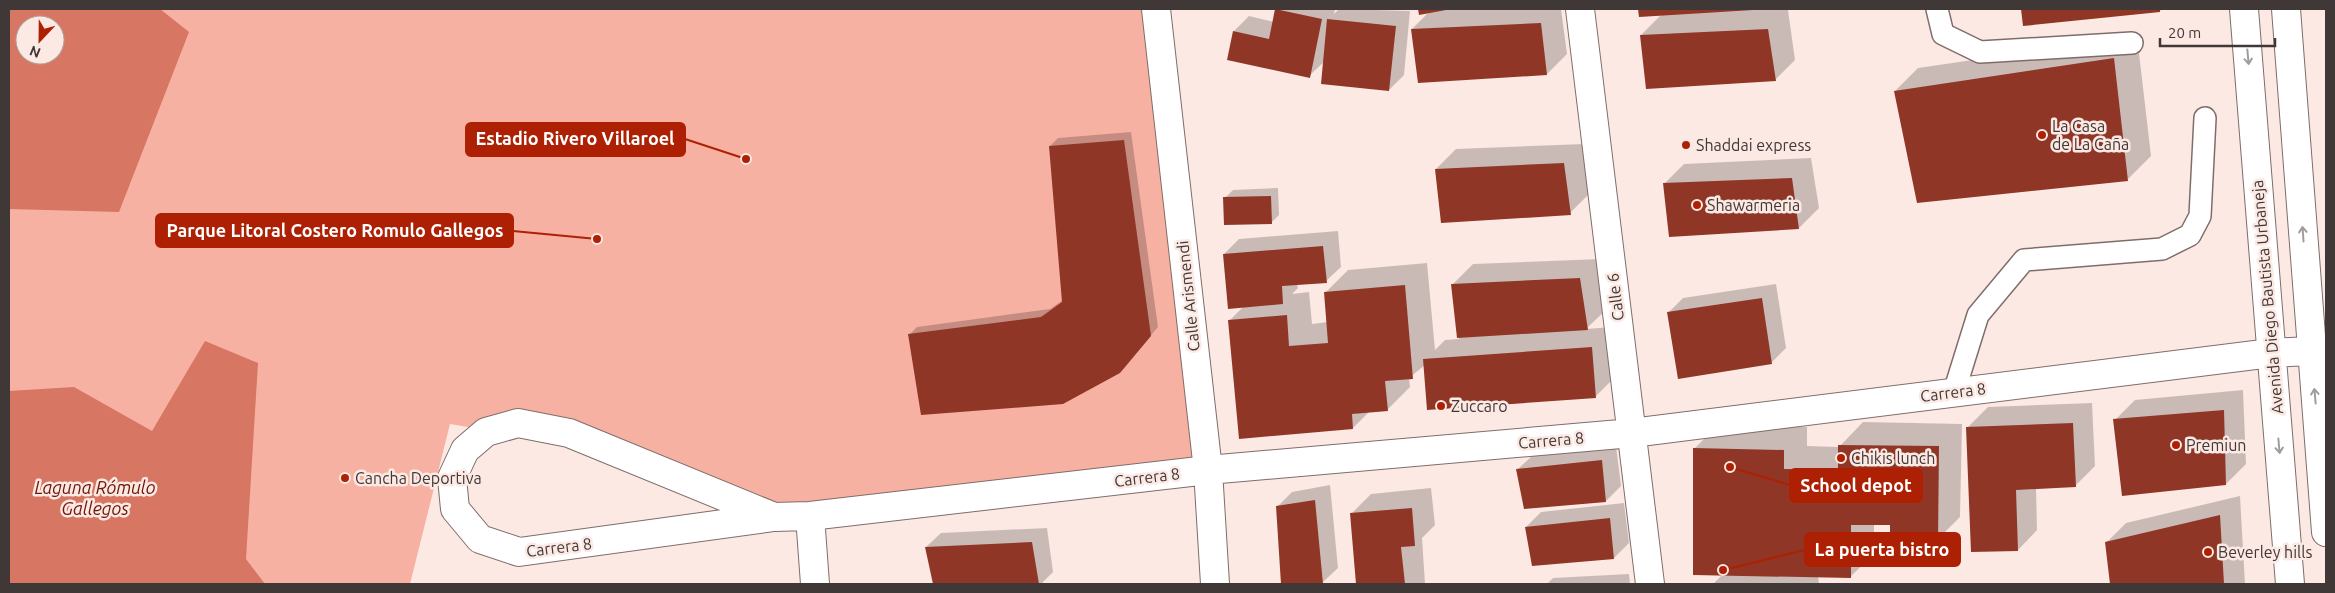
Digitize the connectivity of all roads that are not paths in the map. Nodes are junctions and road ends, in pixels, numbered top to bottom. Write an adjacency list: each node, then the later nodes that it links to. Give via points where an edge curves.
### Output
1 (1156, 9): 12 (street, Calle Arismendi)
2 (1580, 9): 11 (street, Calle 6)
3 (1937, 9): 6 (lane, via 1943,34 1980,52)
4 (2244, 9): 9 (street, Avenida Diego Bautista Urbaneja, one-way to 9)
5 (2286, 9): 8 (street, one-way to 5)
6 (2132, 43)
7 (2205, 118): 10 (lane, via 2200,216 2190,235 2162,249 2024,260 1978,315)
8 (2319, 350): 9 (street, Carrera 8); 15 (street, one-way to 8)
9 (2271, 353): 10 (street, Carrera 8); 19 (street, Avenida Diego Bautista Urbaneja, one-way to 19)
10 (1954, 392): 11 (street, Carrera 8)
11 (1632, 433): 12 (street, Carrera 8); 18 (street, Calle 6)
12 (1208, 470): 13 (street, Carrera 8); 17 (street, Calle Arismendi)
13 (810, 516): 14 (street, Carrera 8); 16 (street)
14 (774, 517): 14 (street, Carrera 8, via 519,552 480,539 455,509 452,478 465,450 486,432 518,423 570,433)
15 (2326, 532)
16 (815, 584)
17 (1215, 584)
18 (1650, 584)
19 (2290, 584)

